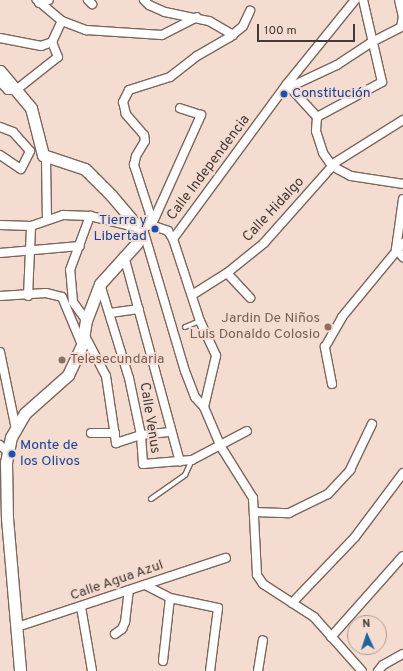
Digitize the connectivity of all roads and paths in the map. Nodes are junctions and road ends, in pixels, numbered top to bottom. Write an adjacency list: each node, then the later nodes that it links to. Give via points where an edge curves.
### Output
1 (49, 0): 6 (street)
2 (144, 0): 8 (street, via 165,12)
3 (355, 0): 16 (street, Calle Independencia)
4 (363, 0): 13 (street)
5 (398, 0): 13 (street, via 403,17 401,27)
6 (38, 1): 9 (street)
7 (250, 11): 10 (street, via 243,26)
8 (197, 18): 9 (street, via 162,36 86,30); 10 (street, via 209,21)
9 (62, 21): 12 (street)
10 (233, 35): 32 (street, via 197,56 170,78 129,90 123,102 126,114 144,135 145,141 134,165 150,214)
11 (0, 38): 12 (street, via 41,46)
12 (52, 42): 17 (street, via 58,57)
13 (372, 42): 16 (street, via 337,65); 19 (street, via 382,82)
14 (0, 72): 17 (street)
15 (0, 82): 17 (street, via 8,90)
16 (288, 85): 19 (street); 33 (street, Calle Independencia)
17 (16, 90): 24 (street, via 31,108)
18 (180, 108): 32 (street, via 201,115)
19 (317, 117): 25 (street, via 316,131 323,153)
20 (403, 120): 25 (street, Calle Hidalgo)
21 (0, 127): 22 (street, via 13,132)
22 (30, 151): 23 (street, via 21,169); 24 (street)
23 (0, 155)
24 (45, 156): 29 (street); 32 (street, via 85,169)
25 (332, 166): 26 (street, via 351,176); 41 (street, Calle Hidalgo, via 264,243)
26 (403, 184)
27 (403, 200): 37 (street)
28 (90, 216): 29 (street, via 63,215); 32 (street); 35 (street)
29 (47, 220): 31 (street)
30 (0, 225): 31 (street)
31 (31, 226): 36 (street)
32 (145, 226): 33 (street, via 168,232); 39 (street, via 137,243); 55 (street, via 185,371 195,397)
33 (173, 239): 43 (street, Calle Independencia)
34 (403, 243): 37 (street)
35 (80, 246): 36 (street); 49 (street, via 70,270 70,286 73,302)
36 (32, 249): 38 (street); 45 (street)
37 (396, 249): 40 (street); 54 (street, via 342,317 325,347)
38 (0, 253)
39 (124, 256): 42 (street); 47 (street)
40 (403, 257)
41 (227, 273): 43 (street, Calle Hidalgo); 46 (street)
42 (100, 284): 48 (street, Calle Venus); 49 (street)
43 (192, 295): 50 (street, Calle Independencia)
44 (0, 296): 45 (street)
45 (28, 296): 52 (street, via 46,293 62,297)
46 (250, 298)
47 (139, 308): 48 (street); 60 (street)
48 (110, 313): 62 (street, Calle Venus, via 129,378)
49 (86, 320): 52 (street)
50 (200, 321): 51 (lane); 55 (street, Calle Independencia, via 216,356)
51 (185, 327)
52 (83, 339): 57 (street, via 68,375 25,412); 59 (street, via 106,376)
53 (0, 352): 57 (street)
54 (332, 384)
55 (204, 407): 63 (street)
56 (372, 424): 70 (street, via 350,470 328,494 289,513)
57 (16, 429): 64 (street)
58 (247, 431): 63 (street)
59 (115, 432): 61 (street); 62 (street, via 116,443)
60 (170, 432): 62 (street); 66 (street)
61 (91, 433)
62 (141, 435): 66 (street, Calle Venus, via 143,464)
63 (220, 447): 65 (street); 70 (street, via 250,490)
64 (4, 449): 67 (street)
65 (192, 460): 66 (street); 69 (lane, via 185,476)
66 (180, 462)
67 (3, 466): 78 (street)
68 (403, 472): 76 (street, via 355,537)
69 (151, 499)
70 (254, 512): 76 (street, via 257,575 263,584)
71 (403, 556): 80 (street)
72 (226, 558): 73 (street, Calle Agua Azul)
73 (145, 585): 74 (street, Calle Agua Azul); 75 (street)
74 (129, 590): 77 (street, Calle Agua Azul); 79 (street, via 125,622 122,629)
75 (170, 598): 83 (street); 86 (street, via 218,608)
76 (292, 603): 80 (street, via 314,617)
77 (81, 607): 78 (street, Calle Agua Azul); 85 (street)
78 (17, 627): 84 (street)
79 (114, 634)
80 (331, 637): 88 (street)
81 (263, 640): 87 (street)
82 (403, 654): 89 (street, via 383,665)
83 (163, 661)
84 (20, 671)
85 (92, 671)
86 (210, 671)
87 (258, 671)
88 (362, 671)
89 (378, 671)

